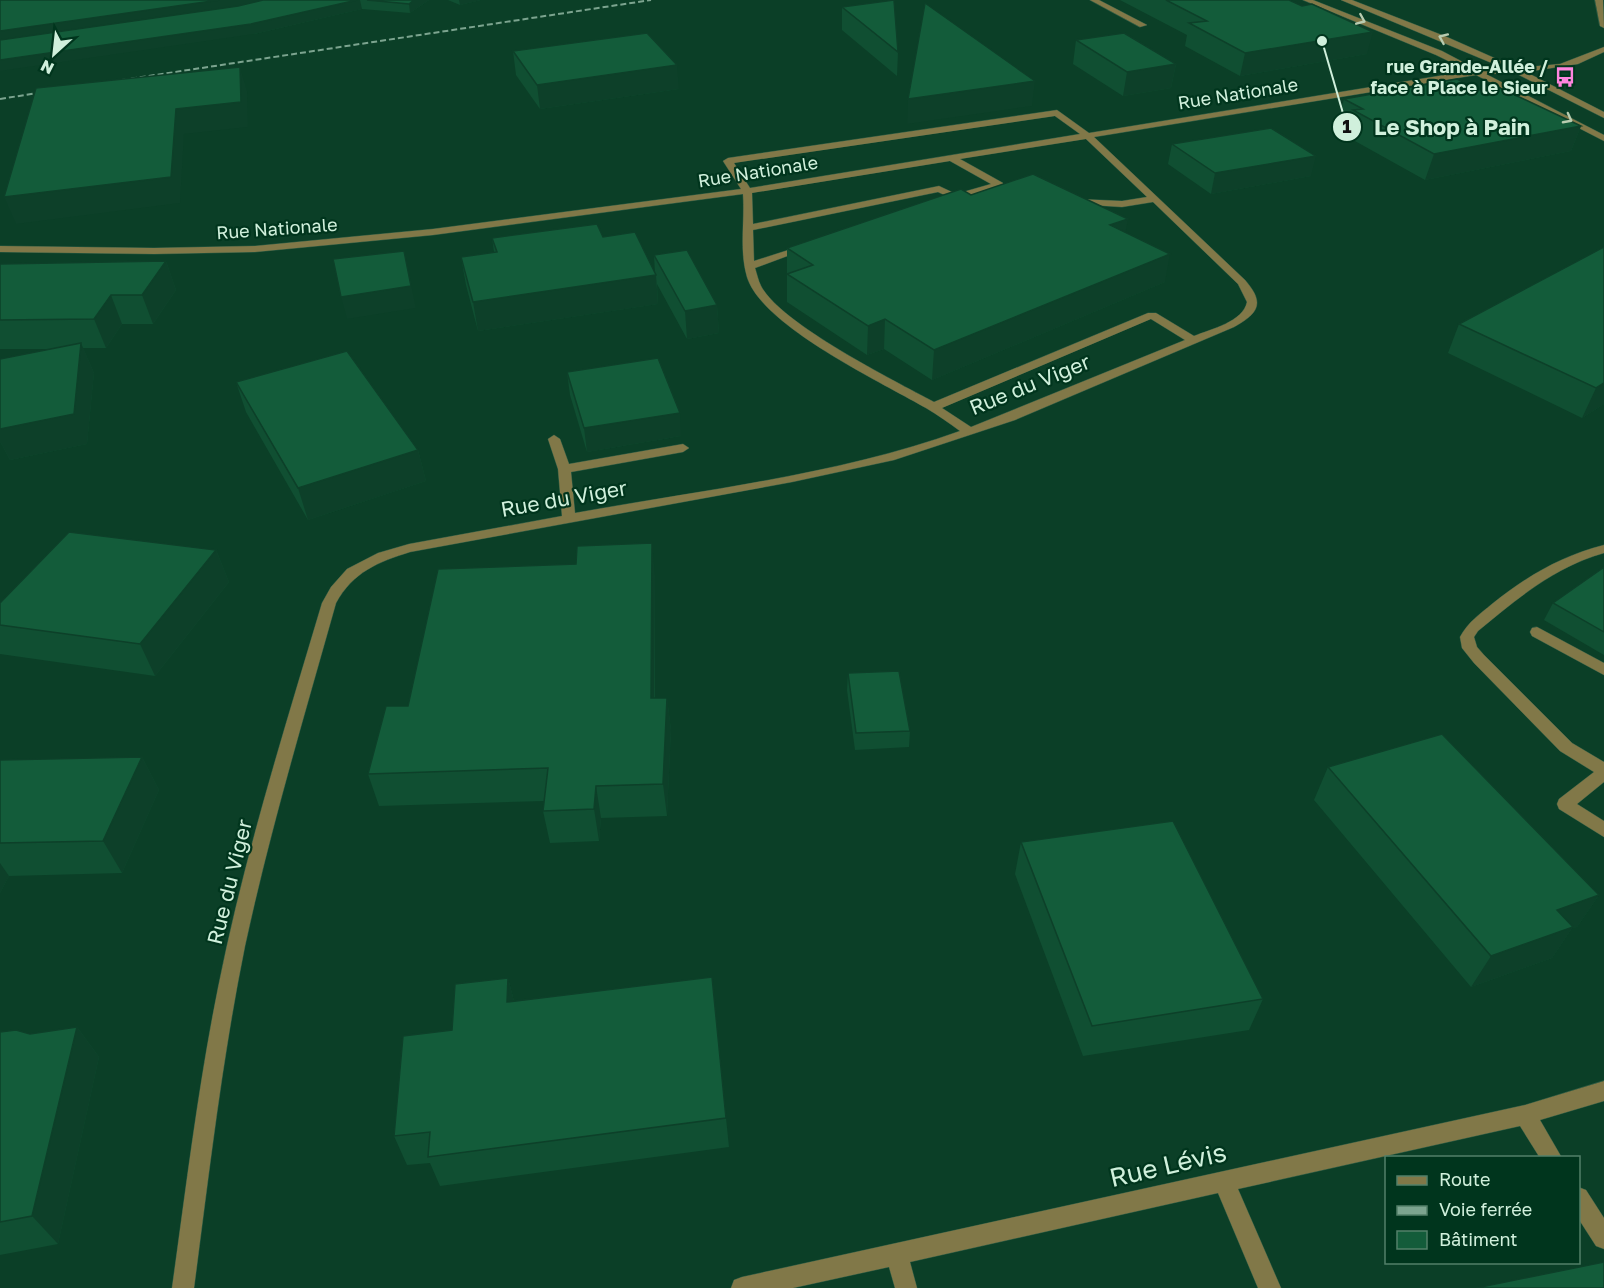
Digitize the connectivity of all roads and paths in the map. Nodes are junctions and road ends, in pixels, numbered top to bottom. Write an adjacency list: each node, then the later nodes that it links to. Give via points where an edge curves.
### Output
1 (1094, 0): 8 (street)
2 (1307, 0): 6 (street)
3 (1336, 0): 6 (street)
4 (1345, 0): 11 (street, one-way to 4)
5 (1599, 0): 7 (street)
6 (1318, 4): 12 (street, one-way to 12)
7 (1603, 16): 9 (street)
8 (1143, 25)
9 (1604, 26)
10 (1603, 50): 11 (street, Rue Nationale, via 1560,66)
11 (1516, 70): 12 (street, Rue Nationale); 13 (street)
12 (1479, 72): 14 (street, Rue Nationale); 15 (street, one-way to 15)
13 (1604, 115)
14 (1087, 135): 16 (street, Rue Nationale); 17 (street, Rue du Viger, via 1057,113 728,161); 19 (street, Rue du Viger)
15 (1604, 138)
16 (951, 157): 17 (street, Rue Nationale); 18 (street, via 1004,186)
17 (747, 190): 22 (street); 24 (street, Rue Nationale, via 312,245 154,251)
18 (955, 197): 20 (street); 22 (street, via 939,189)
19 (1155, 199): 21 (street, via 1122,204); 26 (street, Rue du Viger, via 1244,284 1253,299 1253,307 1240,320)
20 (944, 201)
21 (1068, 201)
22 (748, 228): 25 (street)
23 (819, 243): 25 (street)
24 (0, 249)
25 (751, 266): 27 (street, via 756,288 802,330)
26 (1193, 340): 27 (street, via 1152,315); 28 (street, Rue du Viger)
27 (933, 407): 28 (street)
28 (970, 432): 32 (street, Rue du Viger, via 832,470)
29 (554, 439): 31 (street)
30 (683, 448): 31 (street)
31 (564, 469): 32 (street)
32 (568, 519): 46 (street, Rue du Viger, via 381,556 347,574 336,587 269,809 235,947)
33 (1604, 549): 36 (street, via 1579,554 1535,577 1472,628 1467,637 1479,659 1566,747)
34 (1537, 632): 35 (street)
35 (1604, 670)
36 (1604, 772): 37 (street, via 1565,804)
37 (1604, 830)
38 (1604, 1091): 39 (street, Rue Lévis)
39 (1525, 1115): 40 (street); 41 (street, Rue Lévis)
40 (1551, 1156)
41 (1224, 1182): 44 (street, Rue Lévis); 48 (street)
42 (1580, 1201): 43 (street)
43 (1604, 1238)
44 (897, 1254): 45 (street, Rue Lévis); 47 (street)
45 (748, 1287)
46 (183, 1288)
47 (906, 1288)
48 (1270, 1288)

